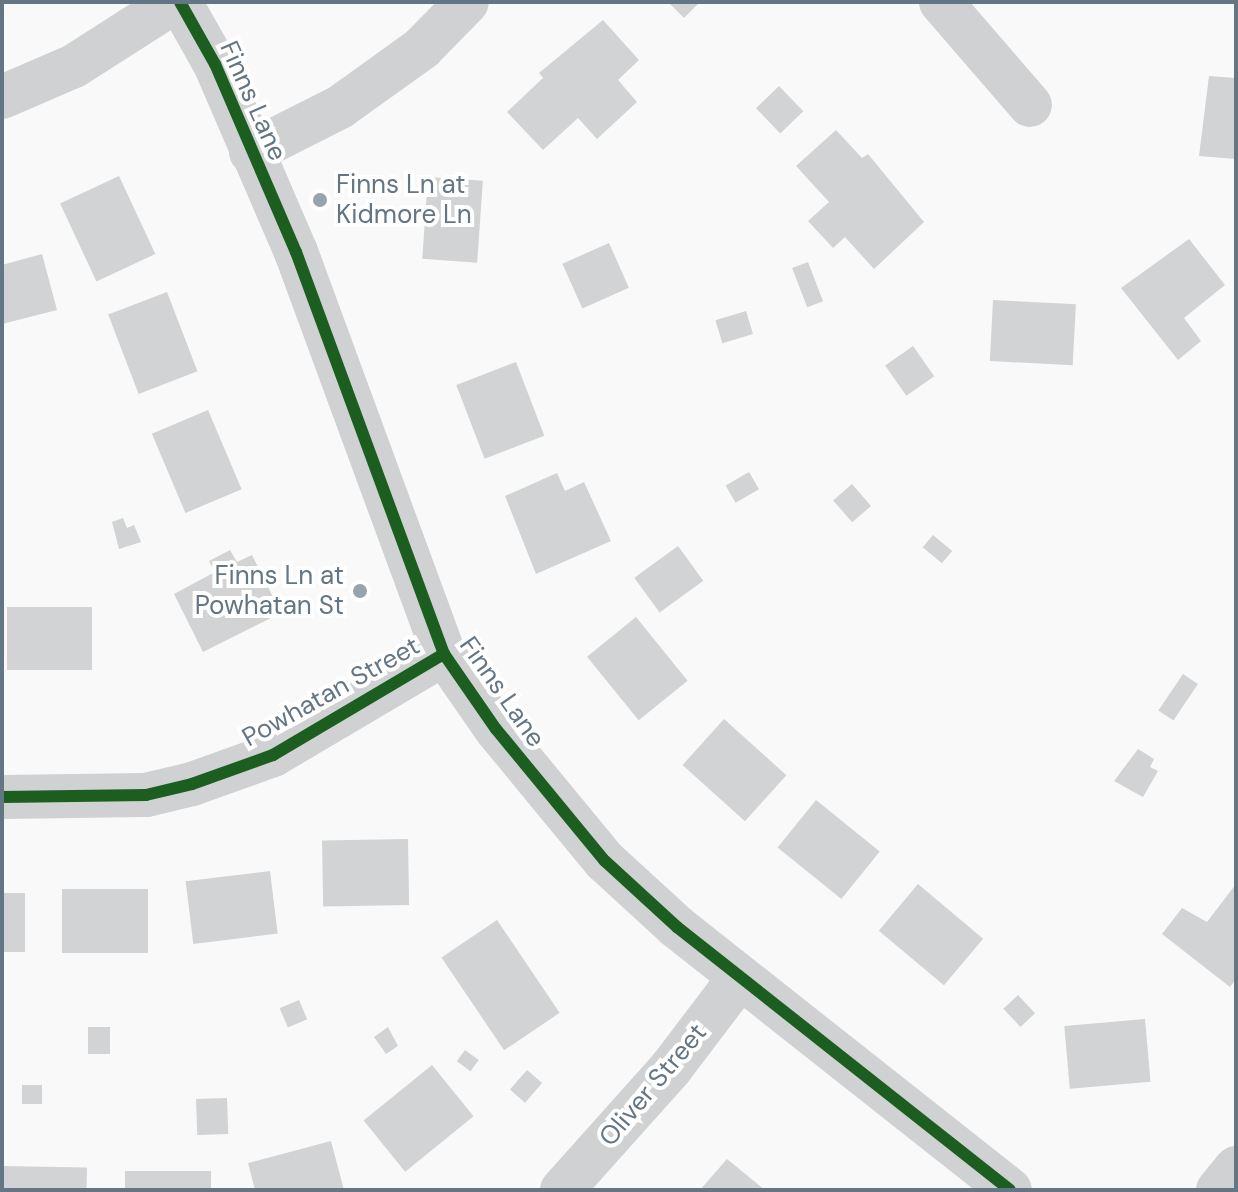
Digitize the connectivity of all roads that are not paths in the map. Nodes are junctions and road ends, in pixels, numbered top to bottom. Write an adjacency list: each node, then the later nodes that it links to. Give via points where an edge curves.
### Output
1 (174, 2): 5 (street, via 74,66)
2 (180, 2): 7 (street, Finns Lane)
3 (467, 2): 7 (street, via 422,48 340,107)
4 (941, 2): 6 (street)
5 (2, 97)
6 (1030, 105)
7 (251, 152): 8 (street, Finns Lane, via 296,252)
8 (444, 654): 9 (street, Powhatan Street, via 273,755 192,784 146,795); 10 (street, Finns Lane, via 496,729 605,861)
9 (2, 797)
10 (740, 977): 12 (street, Oliver Street, via 671,1068); 13 (street, Finns Lane)
11 (1236, 1168): 14 (street)
12 (562, 1190)
13 (1010, 1190)
14 (1218, 1190)

